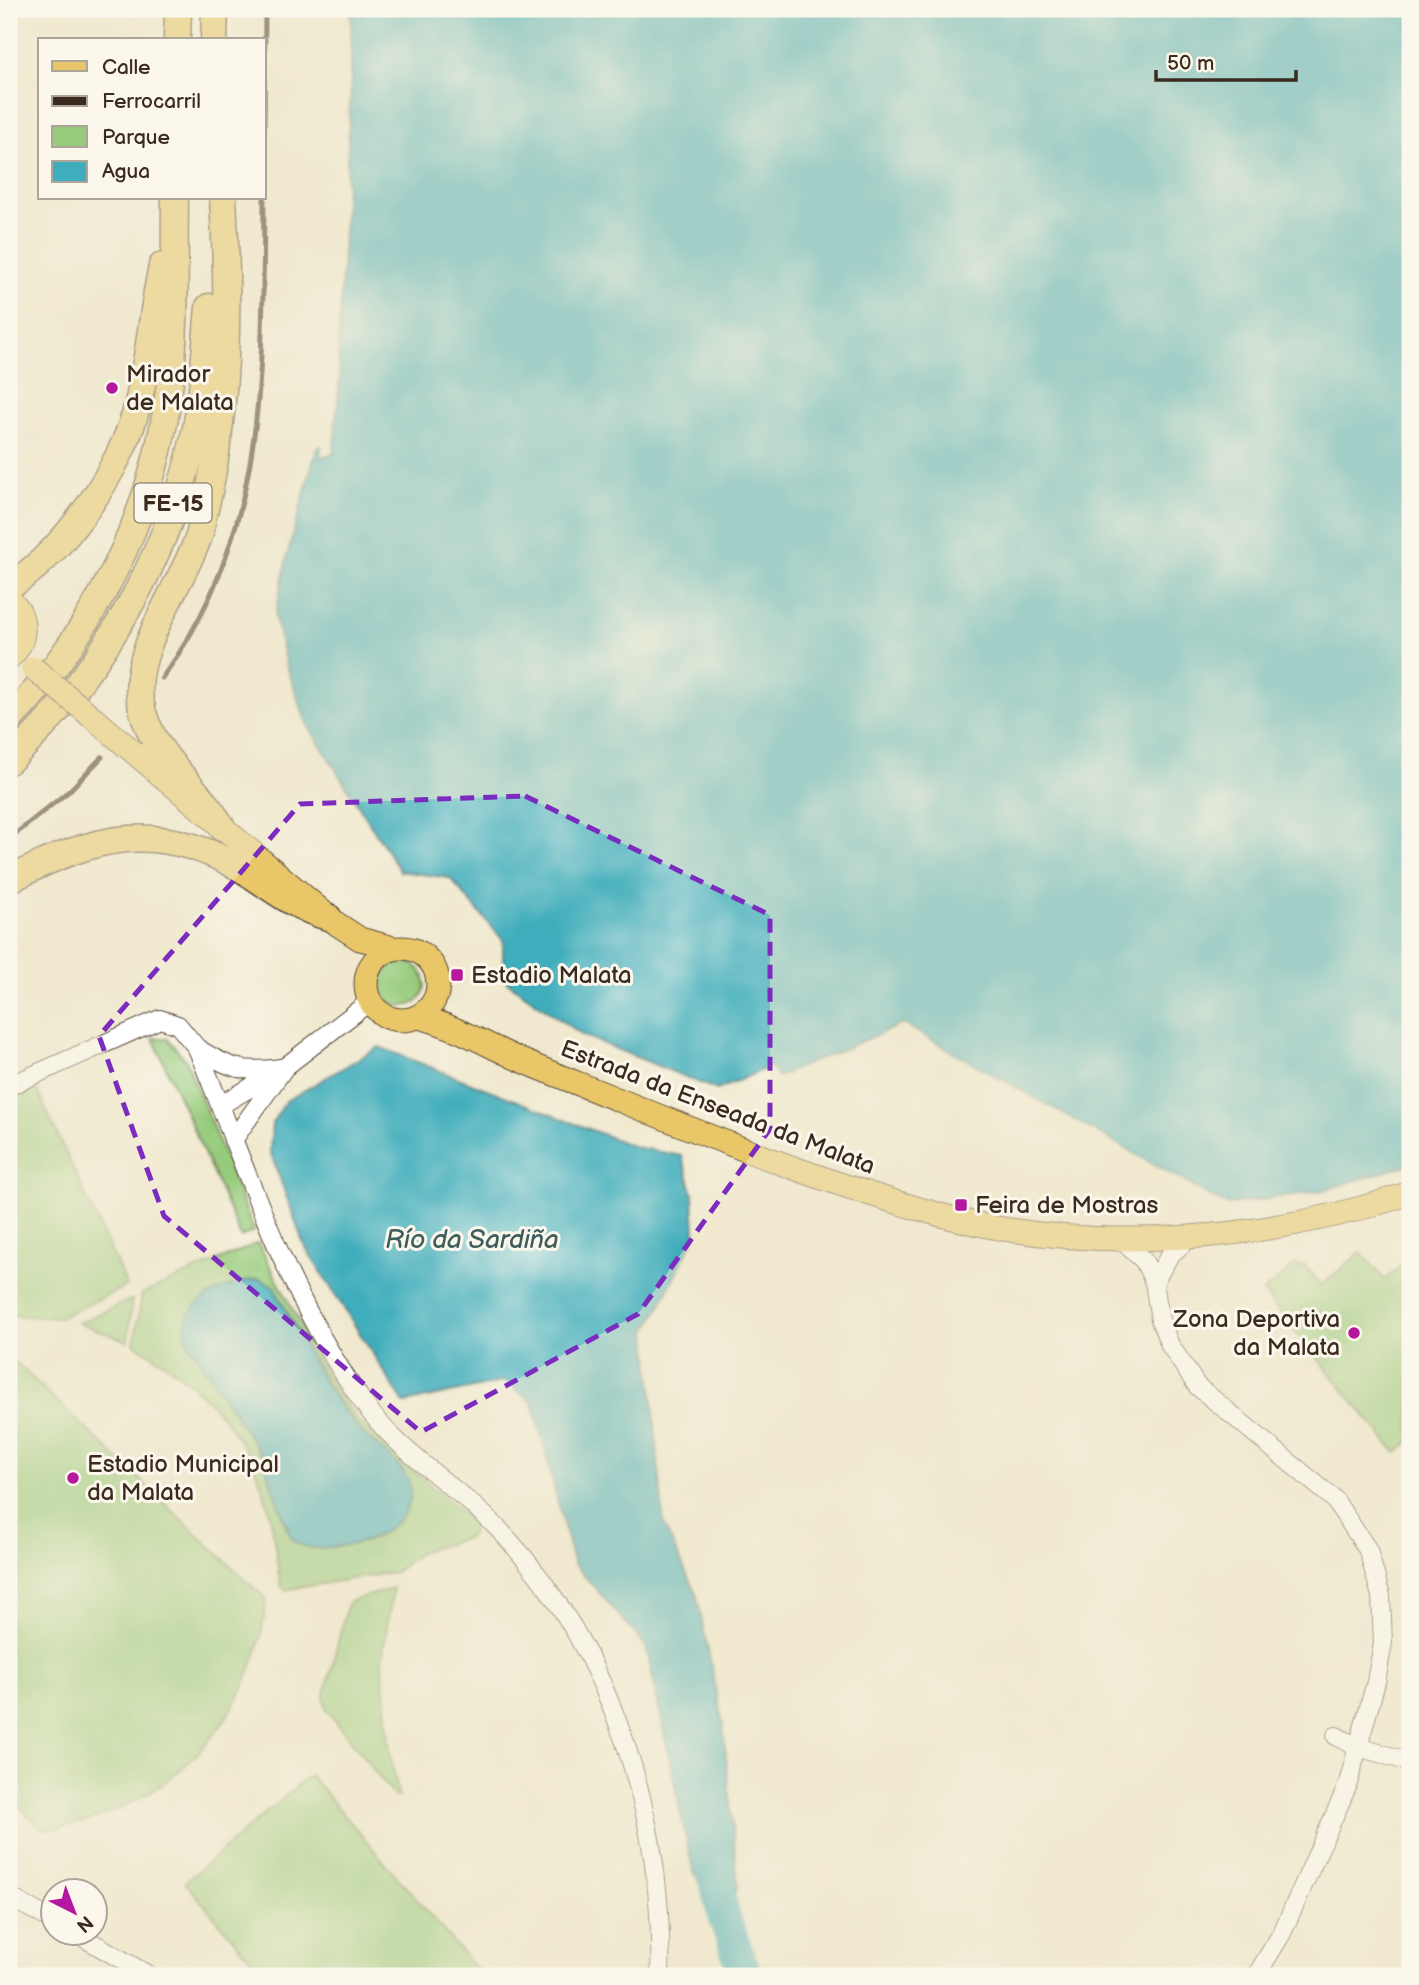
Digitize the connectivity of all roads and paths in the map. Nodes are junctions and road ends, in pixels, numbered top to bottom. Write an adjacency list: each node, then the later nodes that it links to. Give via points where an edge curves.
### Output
1 (172, 9): 4 (highway)
2 (178, 9): 4 (highway)
3 (215, 9): 5 (highway)
4 (177, 38)
5 (214, 38)
6 (212, 200): 13 (highway, FE-15, via 201,399 163,538 110,640 56,711)
7 (223, 200): 14 (highway, via 227,272 215,458 198,536 151,643 141,670 139,695 144,722 159,751 209,805)
8 (175, 202): 9 (highway, via 138,405 110,472 63,538 26,576); 12 (highway, FE-15, via 170,388 158,455 117,567 87,621 40,688)
9 (9, 586)
10 (9, 600): 11 (main road, via 23,621 21,643)
11 (12, 655): 14 (main road, bridge)
12 (9, 720)
13 (9, 761)
14 (222, 827): 16 (main road)
15 (9, 880): 16 (highway, via 73,848 109,839 173,841 208,852 293,905)
16 (333, 920): 17 (main road, via 360,939); 19 (main road, via 357,959)
17 (394, 948): 18 (main road, via 424,955 432,963); 19 (main road, via 374,960)
18 (438, 983): 20 (main road, via 431,1006); 21 (main road, Estrada da Enseada da Malata)
19 (367, 991): 20 (main road, via 388,1018); 23 (street)
20 (419, 1017): 21 (main road, Estrada da Enseada da Malata)
21 (467, 1033): 28 (main road, Estrada da Enseada da Malata, via 515,1058 750,1153 871,1194 954,1219)
22 (197, 1048): 23 (street, via 238,1070); 24 (street, via 178,1025 160,1019); 25 (street)
23 (285, 1067): 25 (street); 26 (street)
24 (9, 1086)
25 (221, 1105): 26 (street)
26 (233, 1140): 38 (street, via 296,1291 363,1403 387,1432 507,1537 581,1645 625,1746 645,1815 658,1900)
27 (1410, 1194): 29 (main road, Estrada da Enseada da Malata, via 1365,1209)
28 (1119, 1238): 29 (main road, Estrada da Enseada da Malata); 30 (street, via 1144,1261)
29 (1189, 1238): 30 (street, via 1170,1255)
30 (1154, 1282): 32 (street, via 1165,1332 1197,1386 1334,1499 1368,1550 1381,1596 1383,1643)
31 (1336, 1735): 32 (street)
32 (1358, 1747): 33 (street); 39 (street, via 1347,1787 1302,1891)
33 (1410, 1762)
34 (9, 1897): 35 (street)
35 (38, 1913)
36 (97, 1946): 37 (street)
37 (150, 1976)
38 (660, 1976)
39 (1256, 1976)

